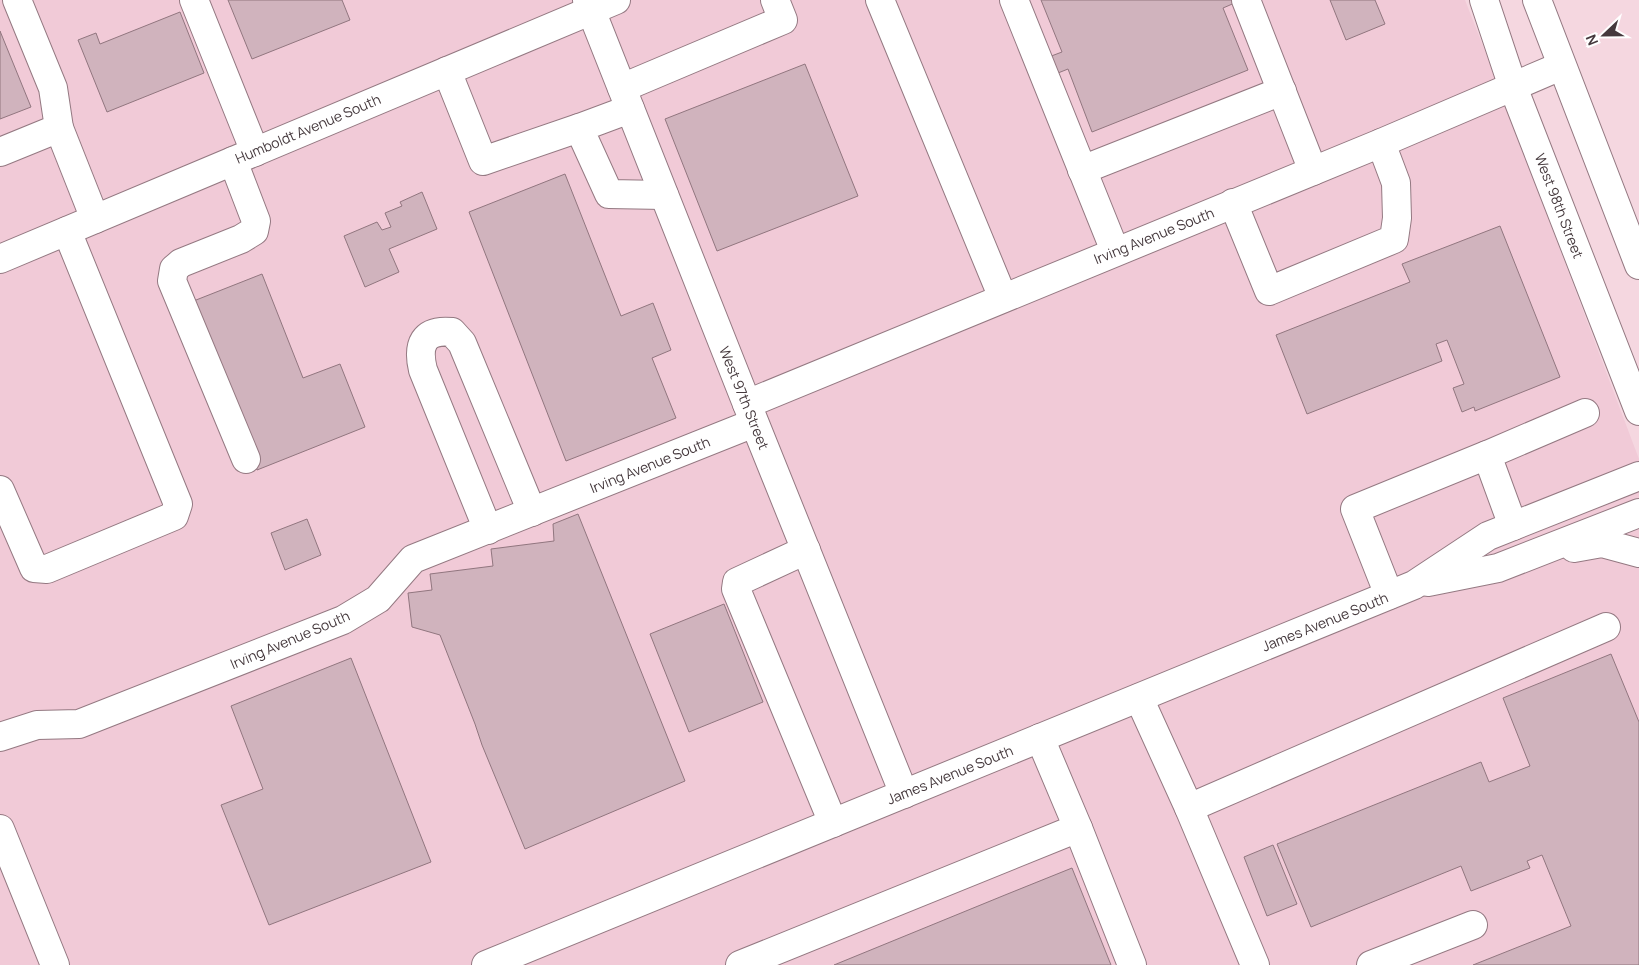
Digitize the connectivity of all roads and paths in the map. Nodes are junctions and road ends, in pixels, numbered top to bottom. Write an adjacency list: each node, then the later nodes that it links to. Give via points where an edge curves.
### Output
1 (18, 0): 16 (street, via 53,88)
2 (194, 0): 20 (street)
3 (616, 0): 10 (street, Humboldt Avenue South)
4 (775, 0): 15 (street, via 782,20)
5 (880, 0): 30 (street)
6 (1014, 0): 21 (street)
7 (1246, 0): 14 (street)
8 (1484, 0): 13 (street, West 98th Street)
9 (1537, 0): 11 (street)
10 (589, 5): 12 (street, Humboldt Avenue South); 15 (street, West 97th Street)
11 (1561, 66): 13 (street, Irving Avenue South); 29 (street)
12 (447, 71): 17 (street, via 483,161); 20 (street, Humboldt Avenue South)
13 (1513, 87): 18 (street, Irving Avenue South); 31 (street, West 98th Street)
14 (1282, 91): 21 (street); 22 (street)
15 (626, 98): 17 (street); 23 (street, West 97th Street)
16 (59, 128): 19 (street); 25 (street)
17 (579, 128): 23 (street, via 609,194)
18 (1381, 143): 22 (street, Irving Avenue South); 24 (street, via 1396,182 1394,239 1269,291)
19 (0, 152)
20 (244, 156): 25 (street, Humboldt Avenue South); 35 (street, via 256,221 254,232 181,262 174,269 172,281)
21 (1082, 170): 27 (street)
22 (1313, 171): 24 (street, Irving Avenue South)
23 (664, 195): 32 (street, West 97th Street)
24 (1233, 203): 27 (street, Irving Avenue South)
25 (95, 219): 26 (street, Humboldt Avenue South)
26 (67, 231): 28 (street, Humboldt Avenue South); 37 (street, via 178,504 174,516 47,568 34,568)
27 (1115, 252): 30 (street, Irving Avenue South)
28 (0, 259)
29 (1639, 265)
30 (1003, 298): 32 (street, Irving Avenue South)
31 (1639, 411)
32 (750, 413): 38 (street, Irving Avenue South); 42 (street, West 97th Street)
33 (1585, 413): 34 (street)
34 (1487, 455): 40 (street); 46 (street, via 1355,508)
35 (246, 459)
36 (1639, 476): 40 (street, James Avenue South)
37 (0, 490)
38 (532, 512): 41 (street, Irving Avenue South); 41 (street, via 462,342 452,332 430,334 422,343 423,370)
39 (1639, 513): 44 (street, James Avenue South)
40 (1513, 526): 45 (street, James Avenue South, via 1488,536)
41 (488, 530): 49 (street, Irving Avenue South, via 413,559 378,599 343,620 79,724 37,725)
42 (806, 550): 51 (street, West 97th Street); 53 (street, via 737,582 736,589)
43 (1639, 553): 44 (street, via 1602,543)
44 (1533, 555): 45 (street, James Avenue South, via 1498,568)
45 (1414, 585): 46 (street, James Avenue South)
46 (1389, 595): 48 (street, James Avenue South)
47 (1606, 627): 52 (street)
48 (1139, 698): 50 (street, James Avenue South); 52 (street)
49 (0, 737)
50 (1040, 738): 51 (street, James Avenue South); 55 (street)
51 (904, 794): 53 (street, James Avenue South)
52 (1189, 808): 63 (street)
53 (833, 823): 60 (street, James Avenue South)
54 (0, 828): 56 (street)
55 (1078, 828): 61 (street); 62 (street)
56 (32, 910): 58 (street); 59 (street)
57 (1473, 925): 64 (street)
58 (38, 965)
59 (55, 965)
60 (486, 965)
61 (740, 965)
62 (1132, 965)
63 (1255, 965)
64 (1371, 965)

